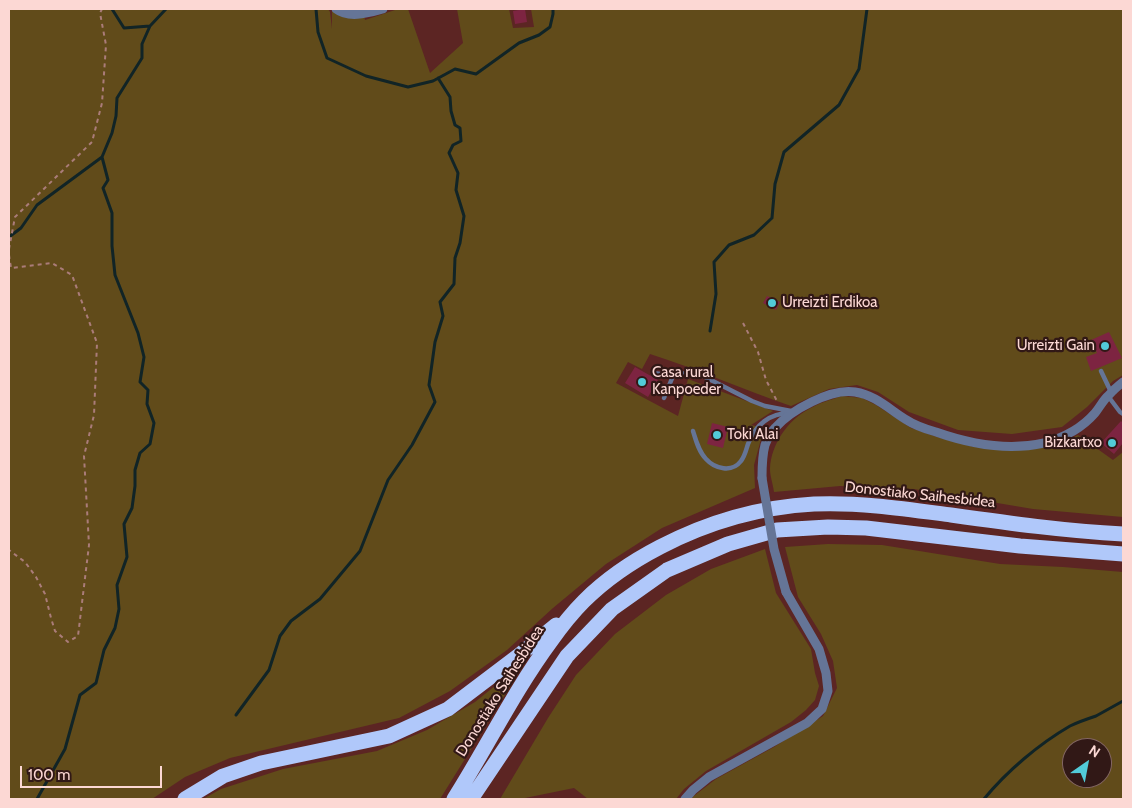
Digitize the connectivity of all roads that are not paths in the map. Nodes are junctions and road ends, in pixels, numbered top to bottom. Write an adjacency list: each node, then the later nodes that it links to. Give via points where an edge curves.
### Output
1 (336, 9): 2 (street, via 353,15)
2 (383, 9)
3 (1100, 371): 7 (lane)
4 (654, 374): 5 (lane)
5 (673, 376): 8 (lane); 9 (lane, via 686,373 701,375 752,401)
6 (1123, 382): 7 (street)
7 (1109, 394): 9 (street, via 1079,428 1062,438 1026,445 990,445 957,440 922,428 870,396 854,392 824,397); 10 (lane)
8 (664, 398)
9 (794, 413): 11 (lane, via 777,414 763,421 734,468 724,469 706,460); 20 (street, bridge, via 774,429 766,445 762,478 774,549 786,592 819,649 828,691 822,709 807,723 709,777)
10 (1123, 414)
11 (693, 431)
12 (1123, 534): 14 (highway, Donostiako Saihesbidea, via 868,505 786,507 730,518 682,536 633,563)
13 (1123, 554): 15 (highway, via 866,528 777,530 728,544 667,570 612,608 567,656)
14 (584, 601): 16 (highway, via 448,709 389,736 261,763 224,776); 17 (highway, Donostiako Saihesbidea, via 537,660)
15 (527, 716): 18 (highway); 19 (highway)
16 (185, 799)
17 (454, 799)
18 (471, 799)
19 (481, 799)
20 (685, 799)

